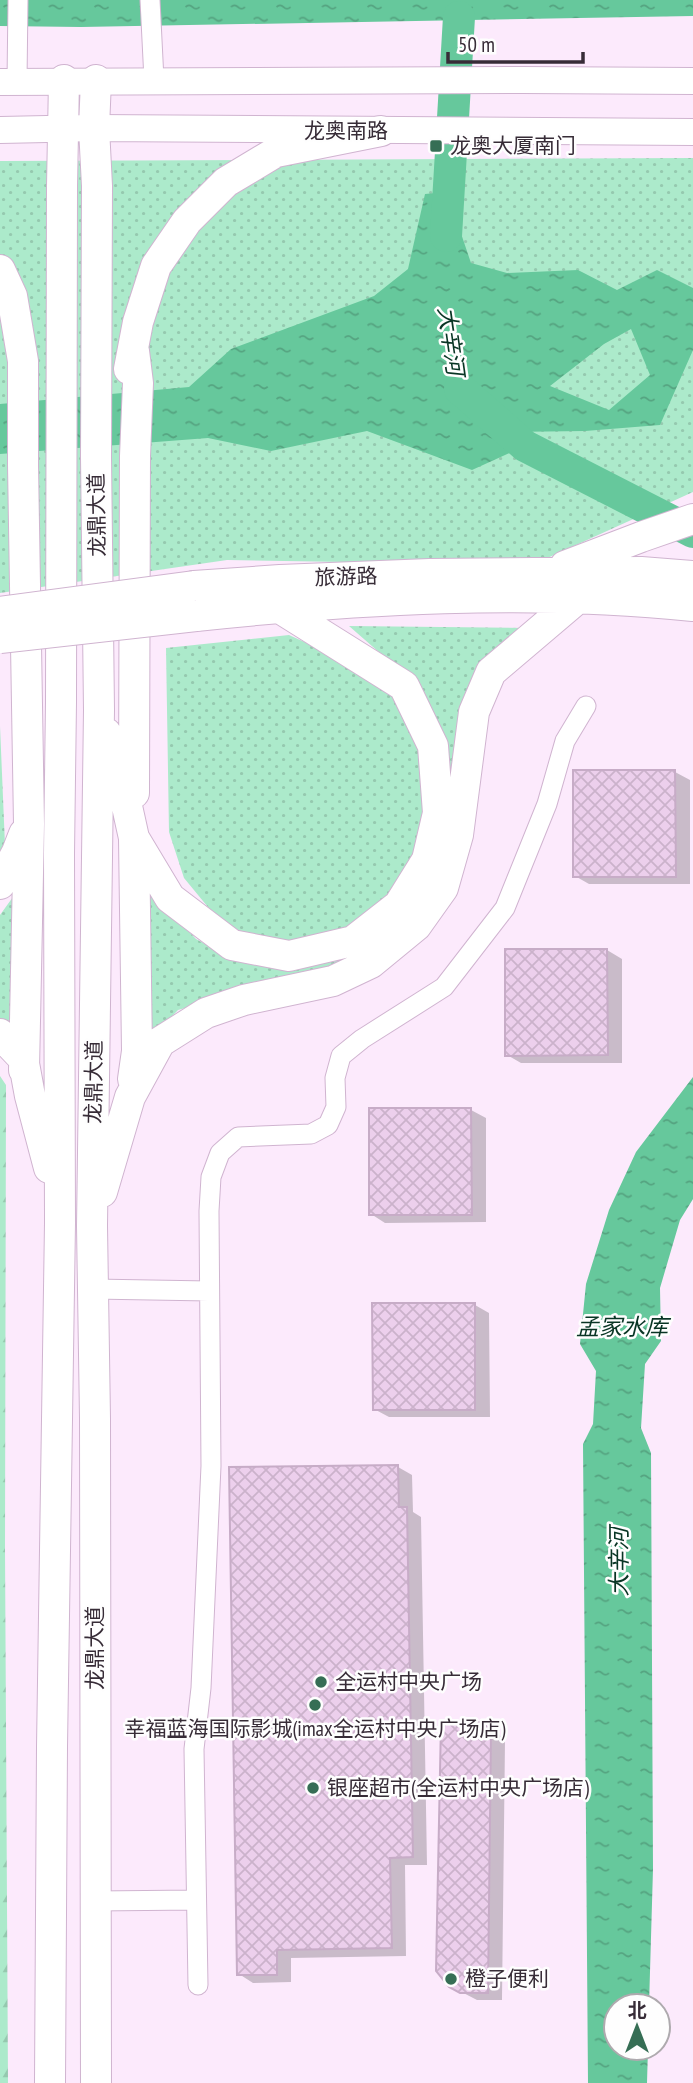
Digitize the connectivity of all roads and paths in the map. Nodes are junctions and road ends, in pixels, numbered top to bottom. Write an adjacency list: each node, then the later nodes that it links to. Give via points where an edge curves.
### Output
1 (18, 0): 7 (street, via 18,32)
2 (150, 0): 5 (street)
3 (64, 80): 4 (main road); 7 (main road); 10 (main road, 龙鼎大道)
4 (96, 80): 5 (main road); 8 (main road)
5 (154, 80): 6 (main road)
6 (693, 81)
7 (8, 82)
8 (94, 128): 10 (main road, 龙奥南路); 11 (main road, 龙奥南路); 14 (main road)
9 (0, 130): 10 (main road, 龙奥南路)
10 (63, 130): 15 (main road, 龙鼎大道, via 62,343)
11 (382, 131): 12 (main road, 龙奥南路); 14 (main road, via 276,152 226,182 187,221 156,266 134,351)
12 (693, 132)
13 (0, 270): 15 (main road, via 12,296)
14 (119, 385): 27 (main road, 龙鼎大道, via 100,455 97,488); 29 (main road, via 135,456)
15 (50, 472): 25 (main road, 龙鼎大道); 28 (main road)
16 (693, 519): 17 (main road)
17 (545, 574): 19 (main road, 旅游路); 23 (main road, 旅游路, bridge, via 280,580 194,586)
18 (693, 576): 19 (main road, 旅游路)
19 (643, 586): 20 (main road, 旅游路); 21 (main road, 旅游路)
20 (578, 598): 22 (main road, 旅游路); 33 (main road, via 491,672 474,712 458,835 443,888 416,926 371,963 333,981 206,1013 160,1042)
21 (693, 606)
22 (278, 607): 24 (main road, 旅游路, bridge); 29 (main road, via 404,686 433,746 438,813 427,860 399,905 353,941 289,956 232,945 170,898)
23 (0, 612)
24 (0, 638)
25 (61, 702): 28 (main road); 34 (main road, 龙鼎大道)
26 (586, 706): 37 (street, via 565,740 547,804 505,908 444,988 341,1056 335,1078 336,1107 328,1125 311,1134 238,1137 220,1153 210,1188)
27 (99, 710): 29 (main road); 35 (main road, 龙鼎大道)
28 (29, 824): 30 (main road); 32 (main road)
29 (134, 838): 33 (main road, via 137,1051)
30 (0, 884)
31 (0, 1034): 32 (main road, via 23,1058)
32 (24, 1070): 34 (main road)
33 (130, 1097): 35 (main road)
34 (60, 1223): 41 (main road, 龙鼎大道)
35 (92, 1226): 36 (main road, 龙鼎大道)
36 (93, 1289): 37 (street); 39 (main road, 龙鼎大道)
37 (209, 1291): 38 (street, via 211,1466 194,1749)
38 (196, 1900): 39 (street); 40 (street)
39 (95, 1901): 42 (main road, 龙鼎大道)
40 (198, 1985)
41 (50, 2083)
42 (96, 2083)

